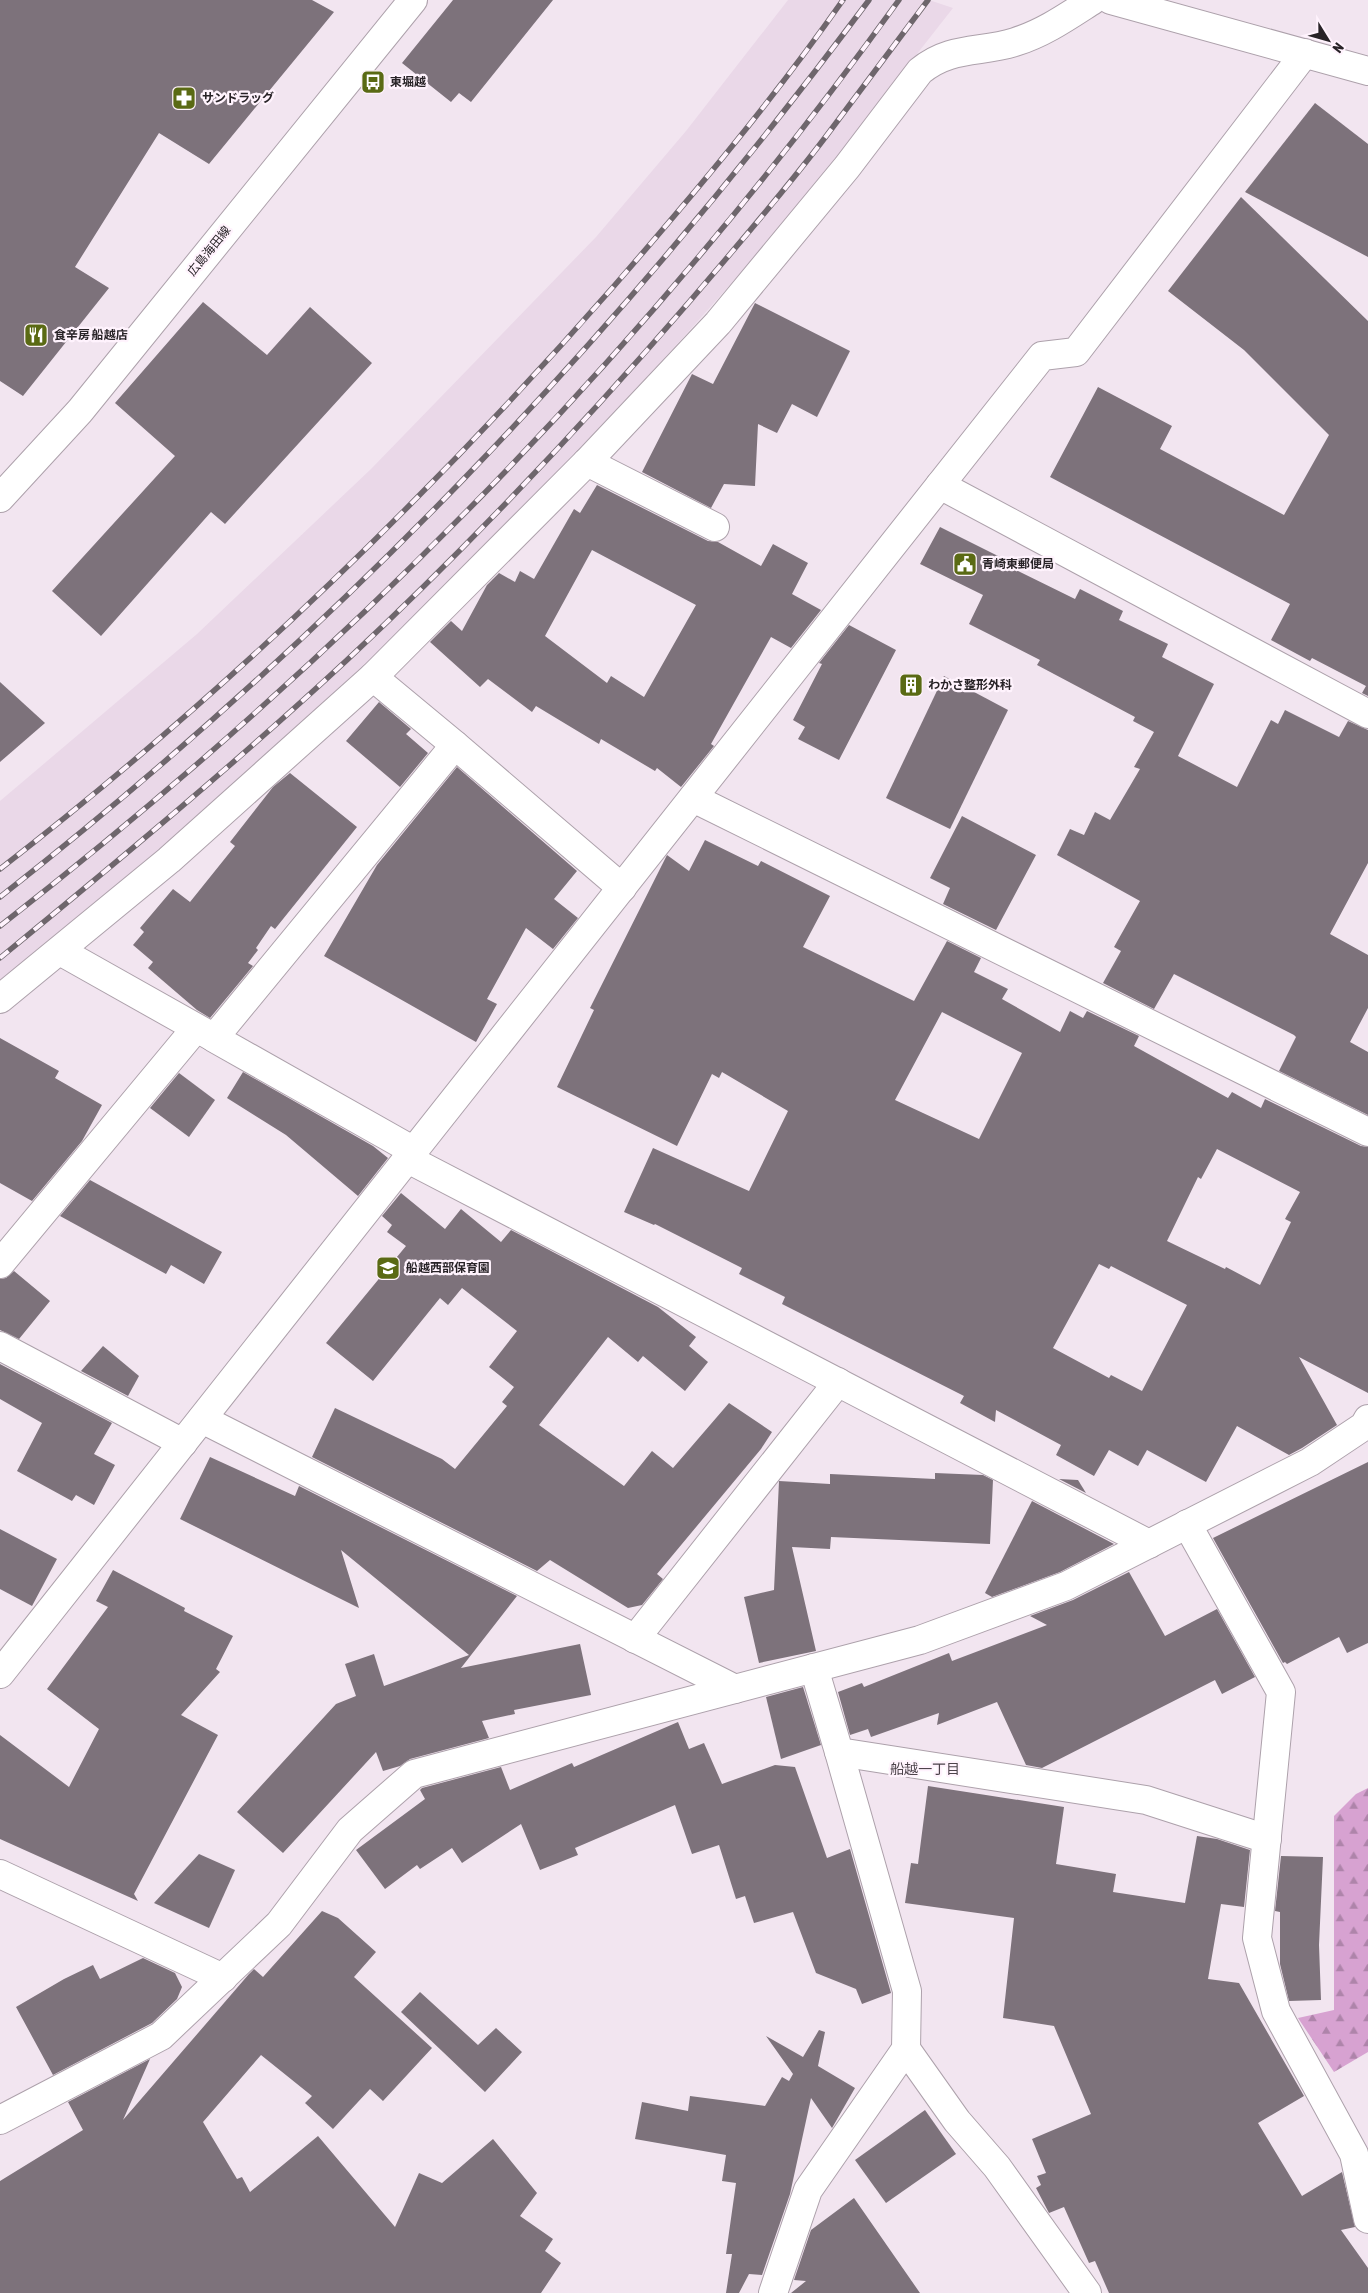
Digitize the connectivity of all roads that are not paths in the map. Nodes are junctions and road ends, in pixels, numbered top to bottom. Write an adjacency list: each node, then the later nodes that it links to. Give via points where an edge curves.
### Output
1 (414, 0): 8 (street, 広島海田線, via 80,411)
2 (1093, 0): 6 (street, via 1044,31 1013,43 946,55 933,60 920,71 841,175 718,323)
3 (1111, 0): 4 (street)
4 (1305, 53): 5 (street); 7 (street, via 1076,352 1042,356)
5 (1368, 71)
6 (586, 462): 9 (street); 10 (street)
7 (940, 485): 11 (street); 13 (street)
8 (0, 498)
9 (714, 527)
10 (373, 677): 12 (street); 15 (street, via 169,860)
11 (1368, 714)
12 (455, 745): 14 (street); 17 (street)
13 (693, 798): 14 (street); 18 (street)
14 (622, 888): 19 (street)
15 (60, 951): 16 (street); 17 (street)
16 (0, 999)
17 (205, 1033): 19 (street); 20 (street)
18 (1368, 1132)
19 (411, 1155): 22 (street); 23 (street)
20 (0, 1264)
21 (0, 1346): 25 (street)
22 (838, 1382): 27 (street); 28 (street)
23 (202, 1419): 25 (street); 28 (street)
24 (1368, 1419): 26 (street, via 1364,1426 1310,1462)
25 (183, 1443): 30 (street)
26 (1187, 1524): 27 (street); 33 (street, via 1281,1692)
27 (1150, 1544): 29 (street, via 1066,1586 920,1640)
28 (635, 1639): 31 (street)
29 (814, 1668): 31 (street); 32 (street)
30 (0, 1674)
31 (735, 1689): 35 (street, via 414,1774 350,1830 279,1924)
32 (839, 1752): 33 (street, via 1146,1800); 36 (street, via 908,1991)
33 (1267, 1839): 38 (street, via 1257,1938 1271,1993 1276,2011 1354,2154)
34 (0, 1874): 35 (street)
35 (223, 1978): 37 (street, via 161,2036)
36 (906, 2048): 39 (street, via 808,2190); 40 (street)
37 (0, 2120)
38 (1368, 2219)
39 (773, 2293)
40 (1087, 2293)

